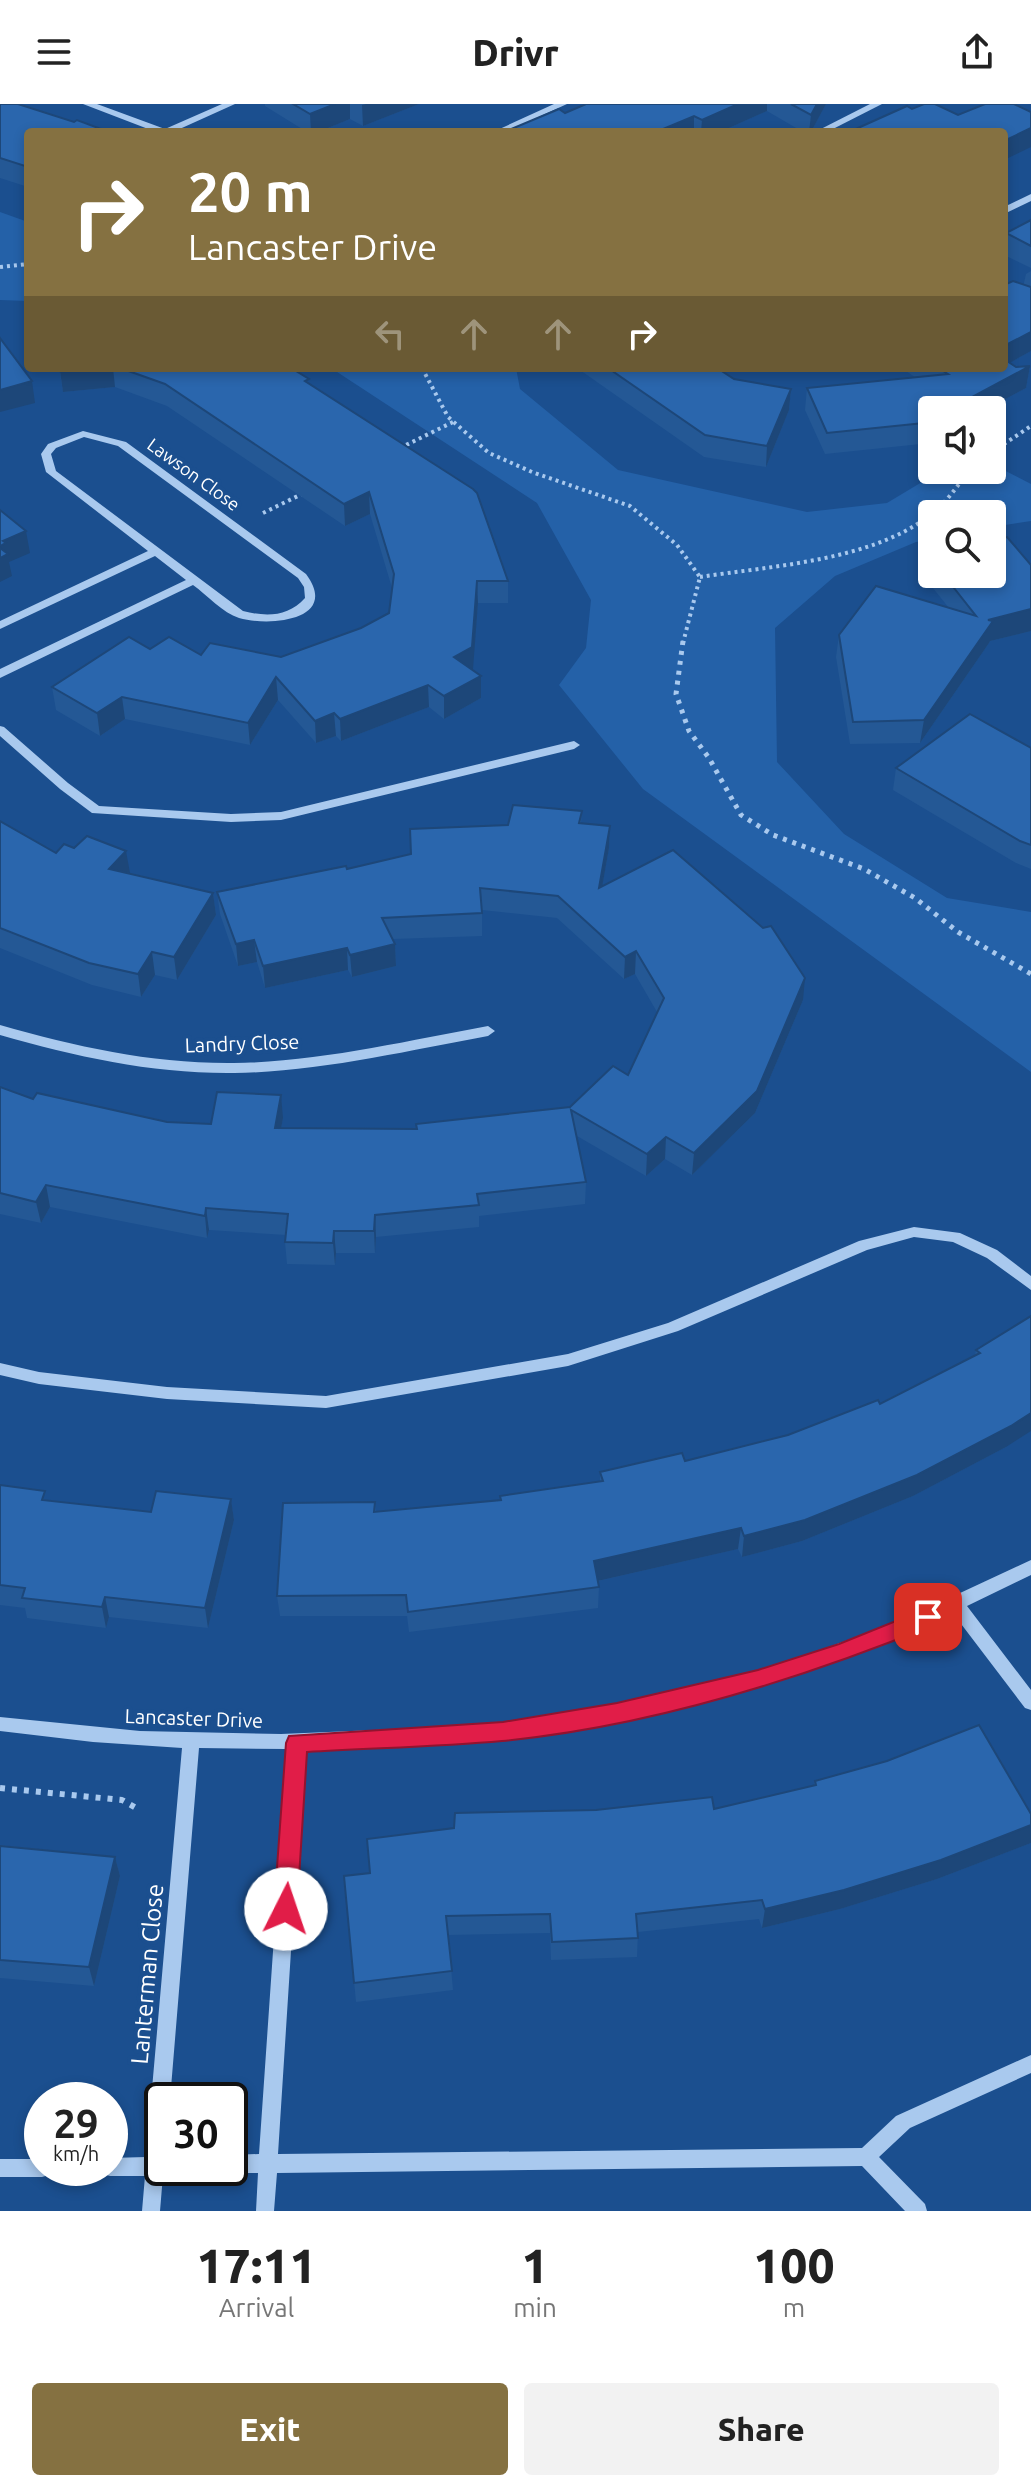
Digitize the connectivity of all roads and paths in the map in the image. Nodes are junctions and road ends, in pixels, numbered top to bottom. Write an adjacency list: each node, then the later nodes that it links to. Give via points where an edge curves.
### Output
1 (88, 104): 5 (street)
2 (230, 104): 6 (street)
3 (562, 104): 7 (street)
4 (877, 104): 8 (street)
5 (154, 128)
6 (174, 128)
7 (507, 128)
8 (828, 128)
9 (1031, 197): 10 (street)
10 (1008, 209)
11 (24, 264): 12 (path)
12 (0, 267)
13 (424, 372): 14 (path)
14 (453, 422): 17 (path); 22 (path, via 489,453 630,506 677,545)
15 (1031, 426): 16 (path)
16 (1006, 443)
17 (398, 448)
18 (960, 484): 22 (path, via 927,517 888,538)
19 (315, 488): 20 (path)
20 (260, 514)
21 (154, 552): 23 (street, Lawson Close); 23 (street, Lawson Close, via 51,472 46,454 52,446 83,434 122,444 302,576 311,599 289,616 253,618); 24 (street)
22 (700, 577): 28 (path, via 684,635 676,694 689,731 741,815 773,835 864,869)
23 (192, 581): 25 (street)
24 (0, 625)
25 (0, 674)
26 (0, 730): 27 (street, via 96,810 231,818 281,816)
27 (574, 745)
28 (1031, 974)
29 (0, 1030): 30 (street, Landry Close, via 123,1060 205,1069 328,1058)
30 (488, 1031)
31 (1031, 1284): 32 (street, via 992,1254 955,1237 914,1232 864,1245 673,1327 568,1360 326,1402 167,1393)
32 (0, 1369)
33 (1031, 1567): 34 (street, Lancaster Drive)
34 (957, 1606): 35 (street); 38 (street, Lancaster Drive, via 843,1652 676,1701 503,1731)
35 (1031, 1703)
36 (0, 1724): 37 (street, Lancaster Drive, via 88,1737)
37 (191, 1741): 38 (street, Lancaster Drive); 42 (street, Lanterman Close)
38 (296, 1743): 44 (street)
39 (0, 1788): 40 (path, via 122,1800)
40 (138, 1809)
41 (1031, 2064): 43 (street, via 903,2122)
42 (165, 2082)
43 (866, 2157): 44 (street); 51 (street)
44 (268, 2163): 45 (street); 50 (street)
45 (248, 2164)
46 (0, 2168): 47 (street)
47 (24, 2168)
48 (155, 2186): 49 (street, Lanterman Close)
49 (151, 2211)
50 (265, 2211)
51 (918, 2211)

